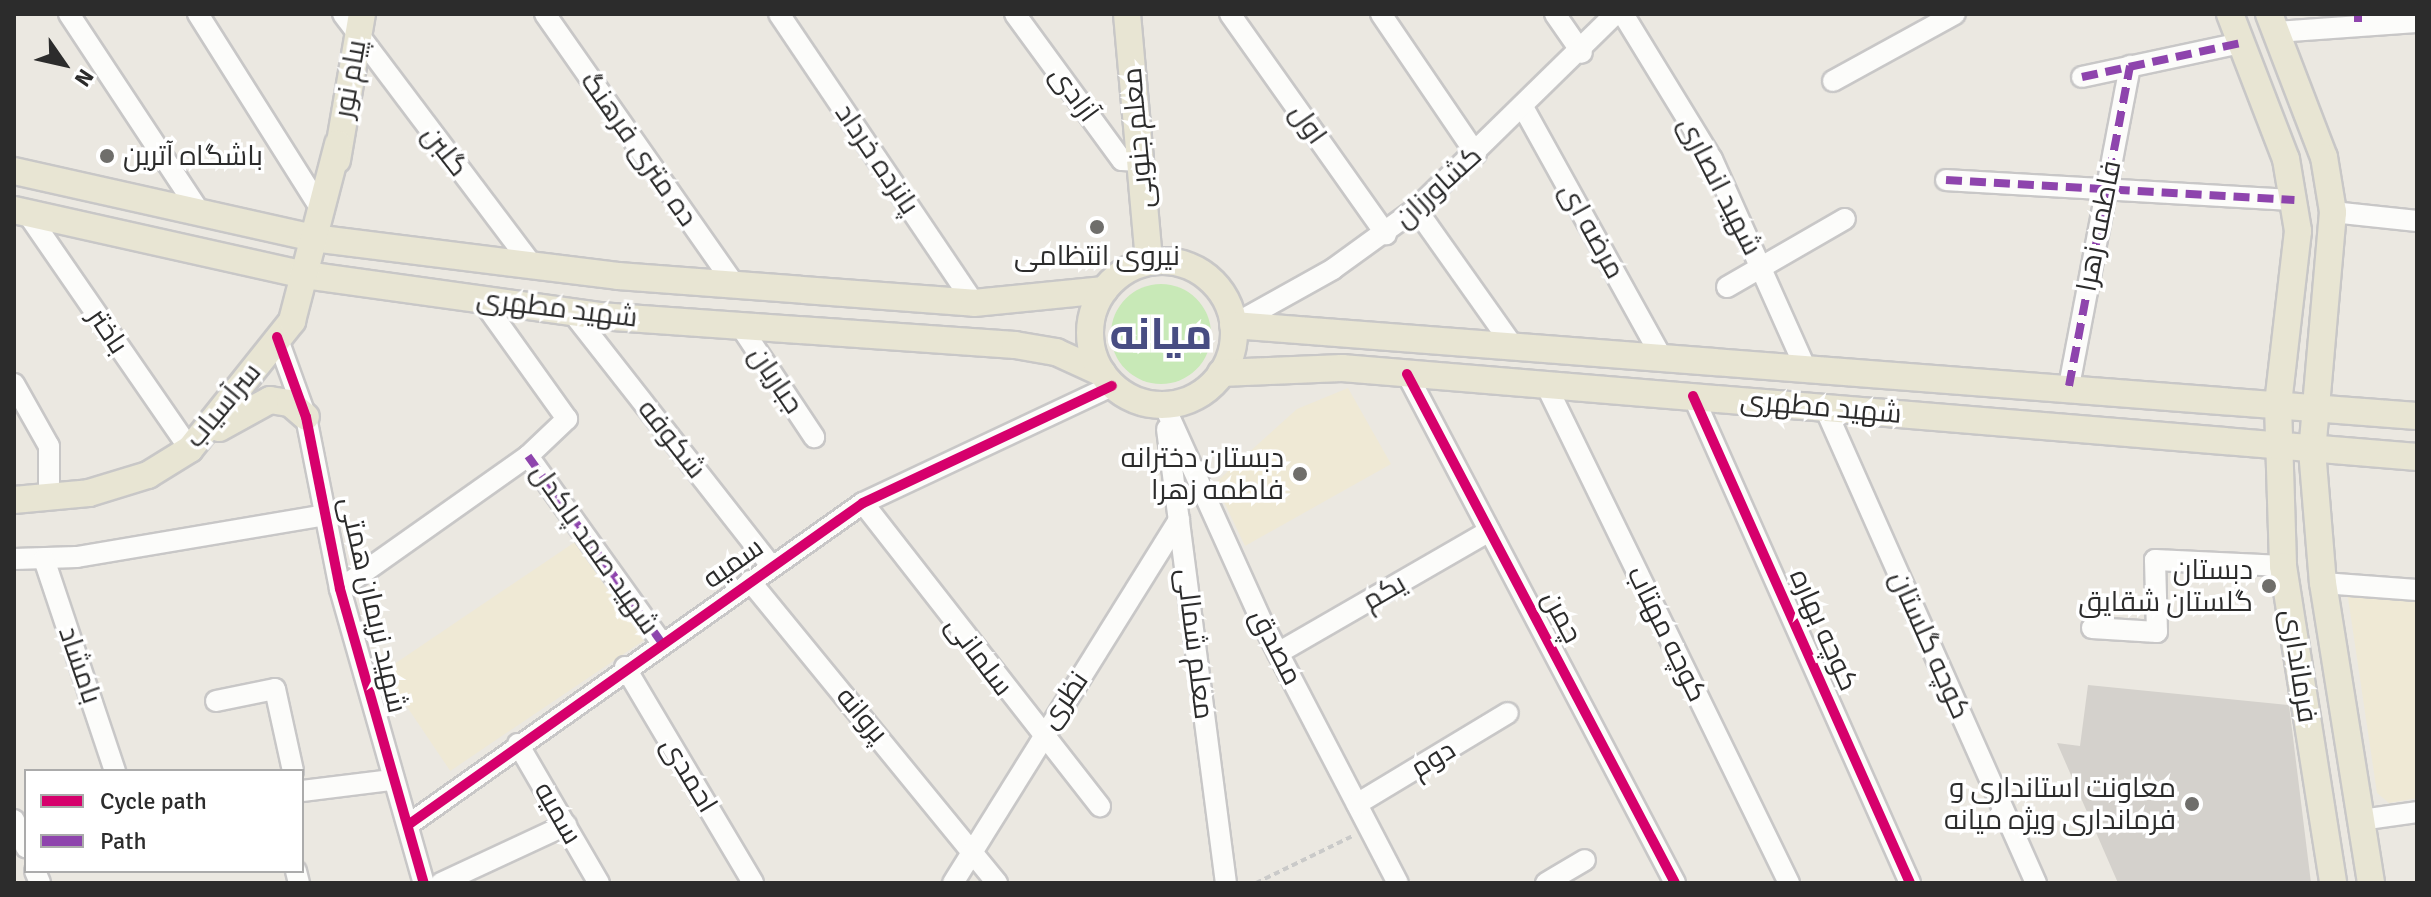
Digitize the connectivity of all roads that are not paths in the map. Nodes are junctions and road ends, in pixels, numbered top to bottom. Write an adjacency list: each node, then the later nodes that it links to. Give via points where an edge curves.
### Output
1 (69, 14): 34 (street)
2 (198, 14): 35 (street)
3 (343, 14): 18 (street, گلبن)
4 (545, 14): 43 (street, ده متری فرهنگ)
5 (779, 14): 47 (street, پانزده خرداد)
6 (1015, 14): 26 (street, آزادی, via 1122,160)
7 (1127, 14): 26 (main road, معلم جنوبی)
8 (1230, 14): 38 (street, اول)
9 (1381, 14): 25 (street)
10 (1555, 14): 20 (street)
11 (1615, 14): 20 (street, کشاورزان)
12 (1623, 14): 41 (street, شهید انصاری, via 1712,159)
13 (1955, 14): 23 (street)
14 (2230, 14): 19 (main road)
15 (2358, 18): 16 (street); 17 (street)
16 (2417, 22)
17 (2272, 23): 19 (main road); 33 (main road, via 2324,157)
18 (359, 25): 35 (main road, پیام نور, via 338,144); 40 (street, گلبن)
19 (2241, 43): 21 (street); 30 (main road, via 2286,159)
20 (1582, 53): 24 (street, کشاورزان)
21 (2130, 66): 22 (street); 29 (street, فاطمه زهرا)
22 (2082, 77)
23 (1833, 81)
24 (1523, 107): 25 (street, کشاورزان); 53 (street, مرضه ای)
25 (1476, 154): 31 (street, کشاورزان)
26 (1140, 161): 39 (main road, معلم جنوبی)
27 (15, 170): 34 (main road, شهید مطهری)
28 (1946, 180): 29 (street)
29 (2107, 188): 30 (street); 60 (street, فاطمه زهرا)
30 (2294, 200): 63 (main road, via 2298,231)
31 (1416, 209): 38 (street, کشاورزان); 52 (street)
32 (21, 211): 42 (main road, شهید مطهری); 70 (street, باختر)
33 (2333, 212): 37 (street); 65 (main road)
34 (201, 214): 35 (main road, شهید مطهری)
35 (316, 219): 40 (main road, شهید مطهری); 42 (main road, پیام نور)
36 (1845, 219): 41 (street)
37 (2417, 221)
38 (1386, 234): 50 (street, کشاورزان)
39 (1149, 262): 45 (main road); 50 (main road, via 1172,262 1204,276 1227,302)
40 (533, 266): 43 (main road, شهید مطهری)
41 (1761, 267): 44 (street); 54 (street, شهید انصاری)
42 (304, 276): 46 (main road, شهید مطهری); 51 (main road, سرآسیاب)
43 (734, 284): 47 (main road, شهید مطهری)
44 (1727, 287)
45 (1104, 290): 47 (main road, شهید مطهری); 57 (main road, via 1089,331)
46 (481, 299): 48 (main road, شهید مطهری); 72 (street, شهید صمد پاکدل, via 566,409 563,429)
47 (974, 303)
48 (572, 312): 49 (main road, شهید مطهری); 82 (street, شکوفه)
49 (739, 324): 57 (main road, شهید مطهری, via 1015,345 1056,352); 68 (street, جباریان)
50 (1233, 325): 52 (main road, شهید مطهری); 55 (main road)
51 (280, 333): 67 (street, شهید نریمان همتی); 70 (main road, سرآسیاب)
52 (1513, 346): 53 (main road, شهید مطهری)
53 (1661, 356): 54 (main road, شهید مطهری)
54 (1804, 365): 60 (main road, شهید مطهری)
55 (1221, 373): 56 (main road, شهید مطهری); 62 (main road, via 1196,396)
56 (1407, 374): 59 (main road, شهید مطهری); 79 (street, چمن)
57 (1107, 380): 62 (main road); 76 (street, سمیه)
58 (14, 384): 74 (street, via 49,446)
59 (1546, 385): 61 (main road, شهید مطهری); 122 (street, کوچه مهتاب)
60 (2069, 386): 63 (main road, شهید مطهری)
61 (1693, 396): 64 (main road, شهید مطهری); 123 (street, کوچه بهاره)
62 (1164, 405): 78 (street, معلم شمالی); 90 (street, مصدق)
63 (2278, 405): 65 (main road, شهید مطهری); 69 (main road, فرمانداری)
64 (1824, 406): 69 (main road, شهید مطهری); 124 (street, کوچه گلستان)
65 (2314, 407): 66 (main road); 71 (main road, فرمانداری)
66 (2417, 416)
67 (306, 417): 70 (main road, via 290,403 270,400); 77 (street, شهید نریمان همتی)
68 (814, 437)
69 (2277, 447): 71 (main road, شهید مطهری); 83 (main road, فرمانداری)
70 (190, 449): 74 (main road, سرآسیاب, via 148,475)
71 (2312, 450): 73 (main road); 85 (main road, فرمانداری)
72 (528, 456): 86 (street, شهید صمد پاکدل); 89 (street, شهید صمد پاکدل)
73 (2417, 457)
74 (49, 497): 75 (main road, سرآسیاب)
75 (14, 500)
76 (863, 503): 82 (street, سمیه); 94 (street, سلمانی)
77 (326, 515): 81 (street); 86 (street, شهید نریمان همتی)
78 (1179, 520): 94 (street, نظری, via 1136,596); 118 (street, معلم شمالی)
79 (1489, 531): 90 (street, یکم); 121 (street, چمن)
80 (14, 559): 81 (street)
81 (44, 559): 97 (street, بامشاد)
82 (771, 566): 84 (street, سمیه)
83 (2283, 566): 88 (street, via 2155,560 2157,632); 99 (main road, فرمانداری)
84 (750, 581): 89 (street, سمیه); 110 (street, پروانه)
85 (2323, 583): 87 (street); 96 (main road, فرمانداری)
86 (340, 589): 100 (street, شهید نریمان همتی)
87 (2417, 590)
88 (2092, 628)
89 (661, 642): 91 (street, سمیه)
90 (1278, 653): 102 (street, مصدق)
91 (625, 667): 95 (street, سمیه); 115 (street, احمدی)
92 (216, 701): 98 (street, via 275,689)
93 (1508, 713): 102 (street, دوم)
94 (1039, 735): 103 (street, سلمانی); 110 (street, نظری)
95 (518, 744): 107 (street, سمیه); 108 (street, سميه)
96 (2353, 768): 99 (main road); 106 (main road, فرمانداری)
97 (114, 769)
98 (293, 769)
99 (2317, 774): 125 (main road, فرمانداری)
100 (392, 780): 101 (street); 107 (street, شهید نریمان همتی)
101 (304, 791)
102 (1357, 804): 119 (street, مصدق)
103 (1100, 806)
104 (2417, 812): 106 (street)
105 (18, 820): 109 (street)
106 (2361, 820): 126 (main road, فرمانداری)
107 (408, 825): 112 (street, شهید نریمان همتی)
108 (566, 825): 113 (street); 114 (street, سميه)
109 (24, 840)
110 (973, 848): 116 (street, نظری); 117 (street, پروانه)
111 (1585, 860): 120 (street)
112 (424, 883)
113 (441, 883)
114 (599, 883)
115 (753, 883)
116 (953, 883)
117 (997, 883)
118 (1226, 883)
119 (1398, 883)
120 (1546, 883)
121 (1675, 883)
122 (1789, 883)
123 (1910, 883)
124 (2036, 883)
125 (2333, 883)
126 (2371, 883)

